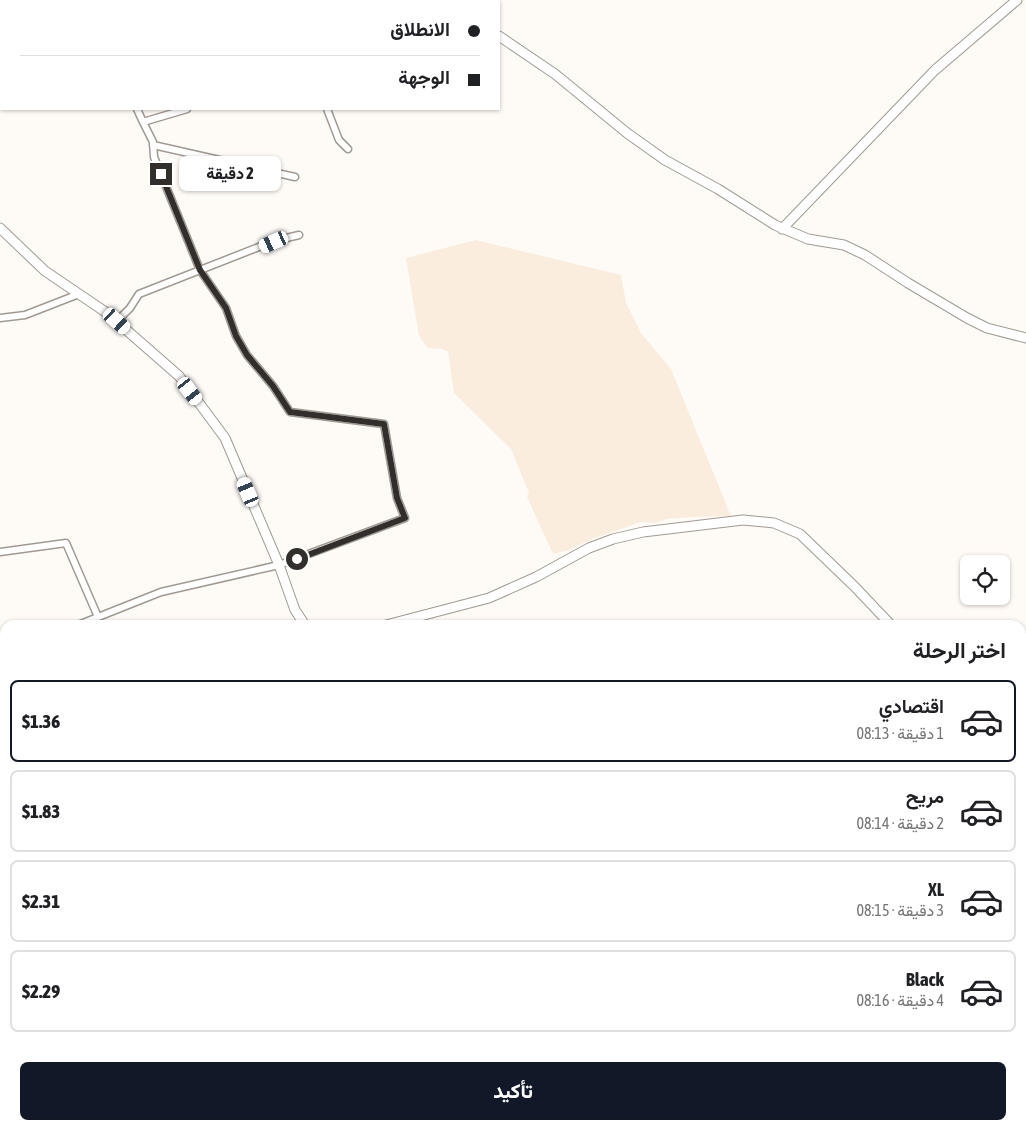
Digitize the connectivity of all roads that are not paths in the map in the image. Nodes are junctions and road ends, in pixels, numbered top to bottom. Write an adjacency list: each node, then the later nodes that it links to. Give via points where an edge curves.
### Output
1 (1016, 0): 11 (street, via 935,70)
2 (500, 37): 11 (street, via 555,74 665,160)
3 (137, 110): 6 (street)
4 (184, 110): 6 (street)
5 (326, 110): 8 (street, via 339,140)
6 (143, 122): 7 (street)
7 (153, 145): 9 (street); 13 (street, via 154,157)
8 (348, 149)
9 (295, 178)
10 (0, 228): 14 (street, via 45,271)
11 (782, 229): 17 (street, via 808,239 844,245 967,318 987,328)
12 (299, 236): 13 (street)
13 (200, 270): 16 (street, via 139,294); 19 (street, via 226,308 247,355 290,412 384,424 397,498 405,518)
14 (79, 294): 15 (street, via 25,315); 16 (street)
15 (0, 318)
16 (117, 321): 19 (street, via 179,376 225,438)
17 (1026, 338)
18 (0, 552): 20 (street, via 66,543)
19 (279, 566): 20 (street, via 161,592); 22 (street)
20 (98, 617): 21 (street)
21 (90, 620)
22 (303, 620)
23 (405, 620): 24 (street, via 489,598 613,539 643,532 743,520 774,523 800,534)
24 (886, 620)

